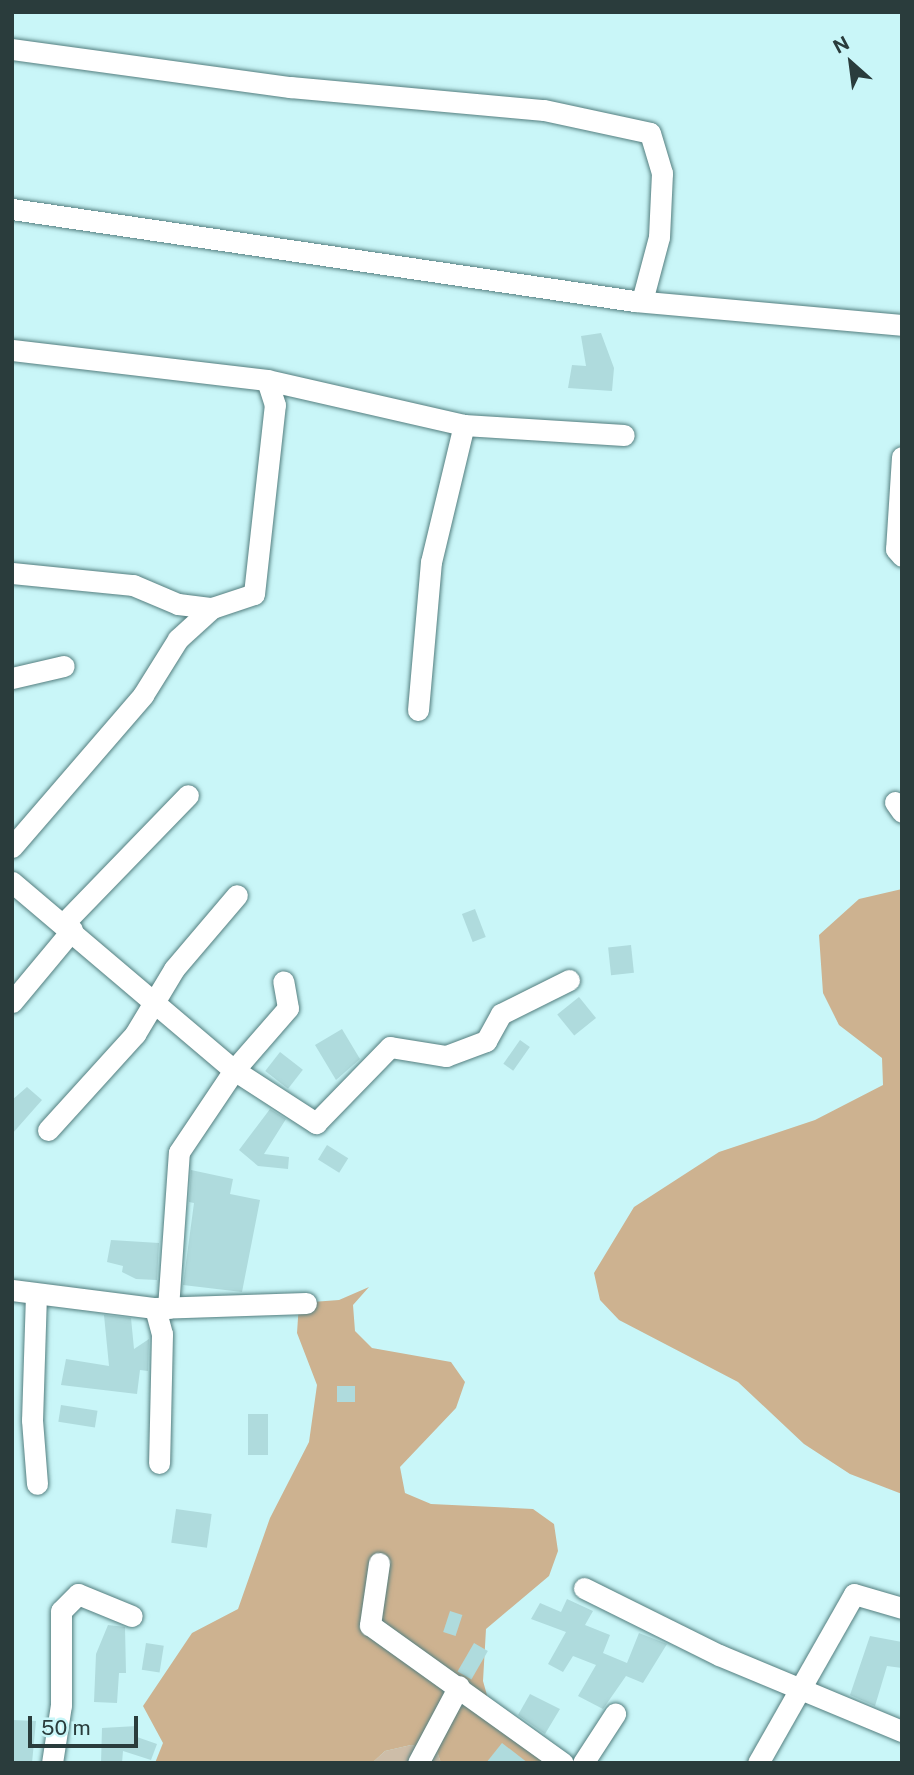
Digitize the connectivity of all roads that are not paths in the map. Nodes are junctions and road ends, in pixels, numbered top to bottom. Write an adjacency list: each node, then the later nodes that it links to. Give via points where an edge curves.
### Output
1 (12, 49): 3 (street, via 290,88 544,110 650,133 662,186 659,237)
2 (12, 209): 3 (street)
3 (642, 301): 4 (street)
4 (902, 325)
5 (12, 351): 6 (street)
6 (267, 380): 7 (street); 12 (street, via 275,405 254,594)
7 (464, 425): 8 (street); 15 (street, via 431,562)
8 (624, 435)
9 (902, 457): 10 (street, via 896,549)
10 (902, 556)
11 (12, 573): 12 (street, via 133,585 178,604)
12 (212, 608): 17 (street, via 178,639 143,695)
13 (64, 666): 14 (street)
14 (12, 678)
15 (418, 710)
16 (188, 795): 20 (street)
17 (12, 847)
18 (12, 882): 20 (street)
19 (237, 895): 23 (street)
20 (68, 927): 23 (street); 24 (street)
21 (569, 980): 25 (street, via 501,1014 486,1041 446,1056 390,1047 316,1123)
22 (283, 981): 25 (street, via 288,1008)
23 (154, 1000): 25 (street); 26 (street, via 135,1034)
24 (12, 1002)
25 (234, 1070): 30 (street, via 179,1152)
26 (48, 1130)
27 (12, 1290): 28 (street)
28 (36, 1294): 30 (street); 32 (street, via 32,1420)
29 (306, 1303): 30 (street)
30 (162, 1308): 31 (street)
31 (159, 1463)
32 (37, 1484)
33 (379, 1563): 37 (street, via 370,1625)
34 (584, 1588): 38 (street)
35 (902, 1608): 38 (street, via 854,1594)
36 (132, 1616): 41 (street, via 78,1594 61,1611 61,1705)
37 (460, 1686): 42 (street); 43 (street)
38 (799, 1689): 40 (street); 45 (street)
39 (615, 1714): 44 (street)
40 (902, 1731)
41 (52, 1763)
42 (418, 1763)
43 (563, 1763)
44 (583, 1763)
45 (758, 1763)

